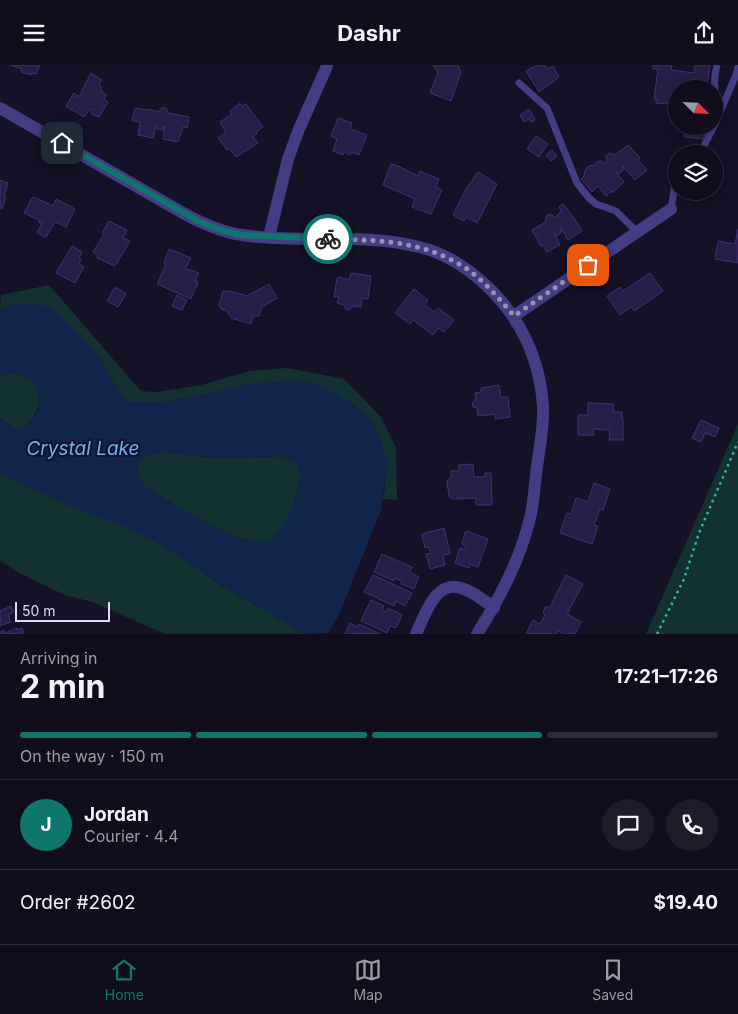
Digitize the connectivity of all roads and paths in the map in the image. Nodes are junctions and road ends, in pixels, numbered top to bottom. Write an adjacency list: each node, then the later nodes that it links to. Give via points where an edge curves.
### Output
1 (717, 65): 4 (lane)
2 (738, 66): 6 (lane)
3 (327, 67): 11 (street, via 288,159)
4 (715, 80)
5 (519, 83): 10 (lane, via 547,108 577,183 589,199 616,211)
6 (723, 104)
7 (0, 108): 11 (street, via 198,221 241,235)
8 (672, 200): 9 (lane)
9 (671, 209): 10 (street)
10 (636, 232): 12 (street)
11 (269, 237): 12 (street, via 372,240 421,247 442,255 481,280)
12 (514, 316): 14 (street, via 524,333 540,382 542,431 525,537)
13 (738, 442): 17 (path, via 699,533 684,579)
14 (494, 608): 15 (street, via 463,588 443,589 431,603); 16 (street)
15 (416, 634)
16 (477, 634)
17 (656, 634)

